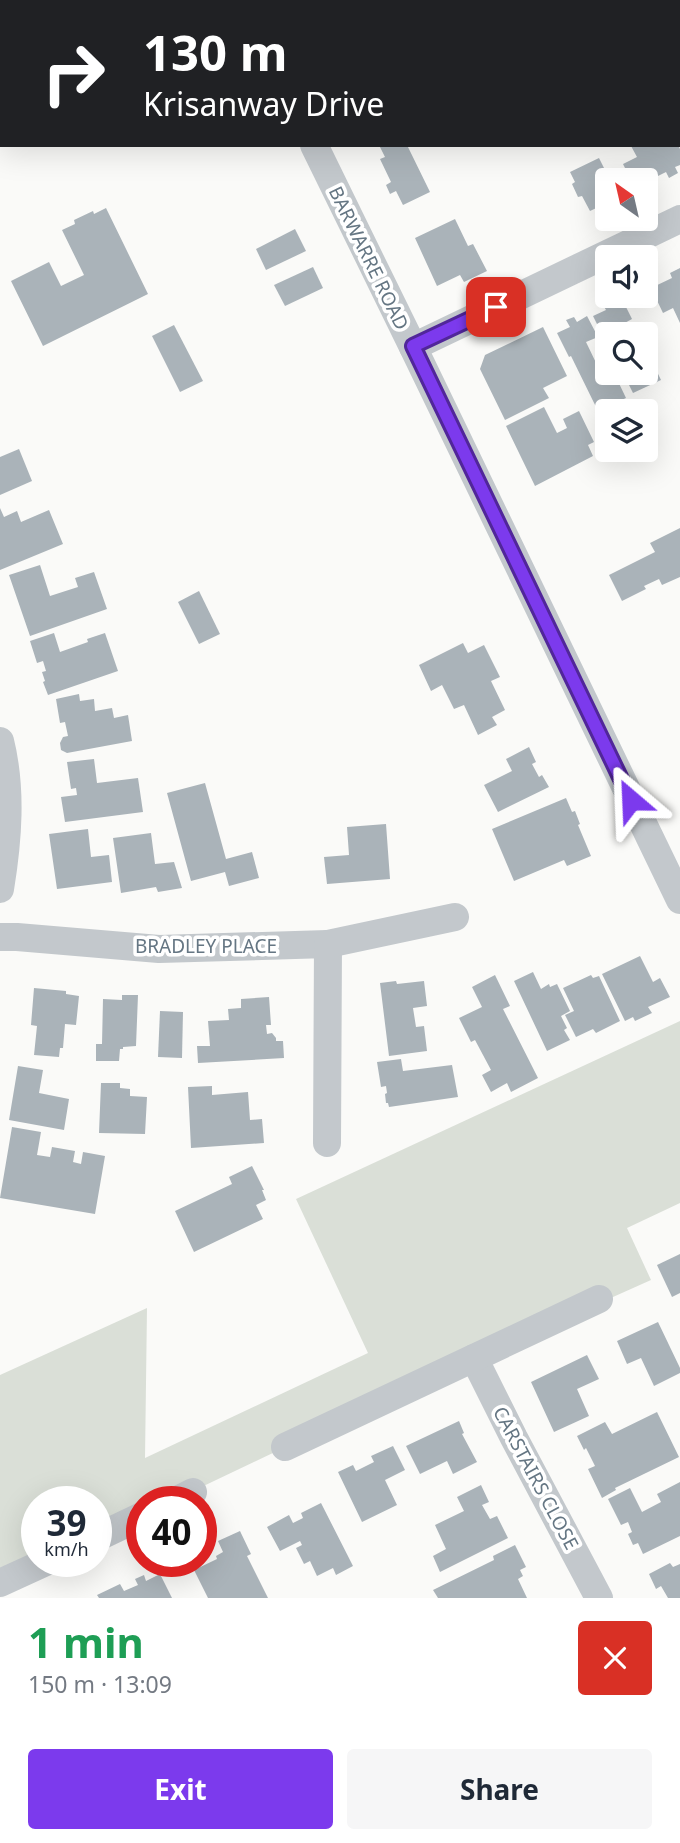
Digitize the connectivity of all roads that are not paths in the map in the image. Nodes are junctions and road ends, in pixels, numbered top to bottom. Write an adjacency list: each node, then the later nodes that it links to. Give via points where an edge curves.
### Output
1 (315, 147): 3 (street, BARWARRE ROAD)
2 (680, 219): 3 (street)
3 (413, 346): 6 (street, BARWARRE ROAD)
4 (0, 741): 5 (street, via 8,794)
5 (0, 889)
6 (680, 900)
7 (455, 917): 9 (street, BRADLEY PLACE)
8 (0, 937): 9 (street, BRADLEY PLACE, via 159,949)
9 (328, 944): 10 (street)
10 (327, 1143)
11 (599, 1299): 12 (street)
12 (474, 1358): 13 (street); 16 (street, CARSTAIRS CLOSE)
13 (285, 1447)
14 (21, 1573): 15 (street)
15 (0, 1583)
16 (599, 1598)

